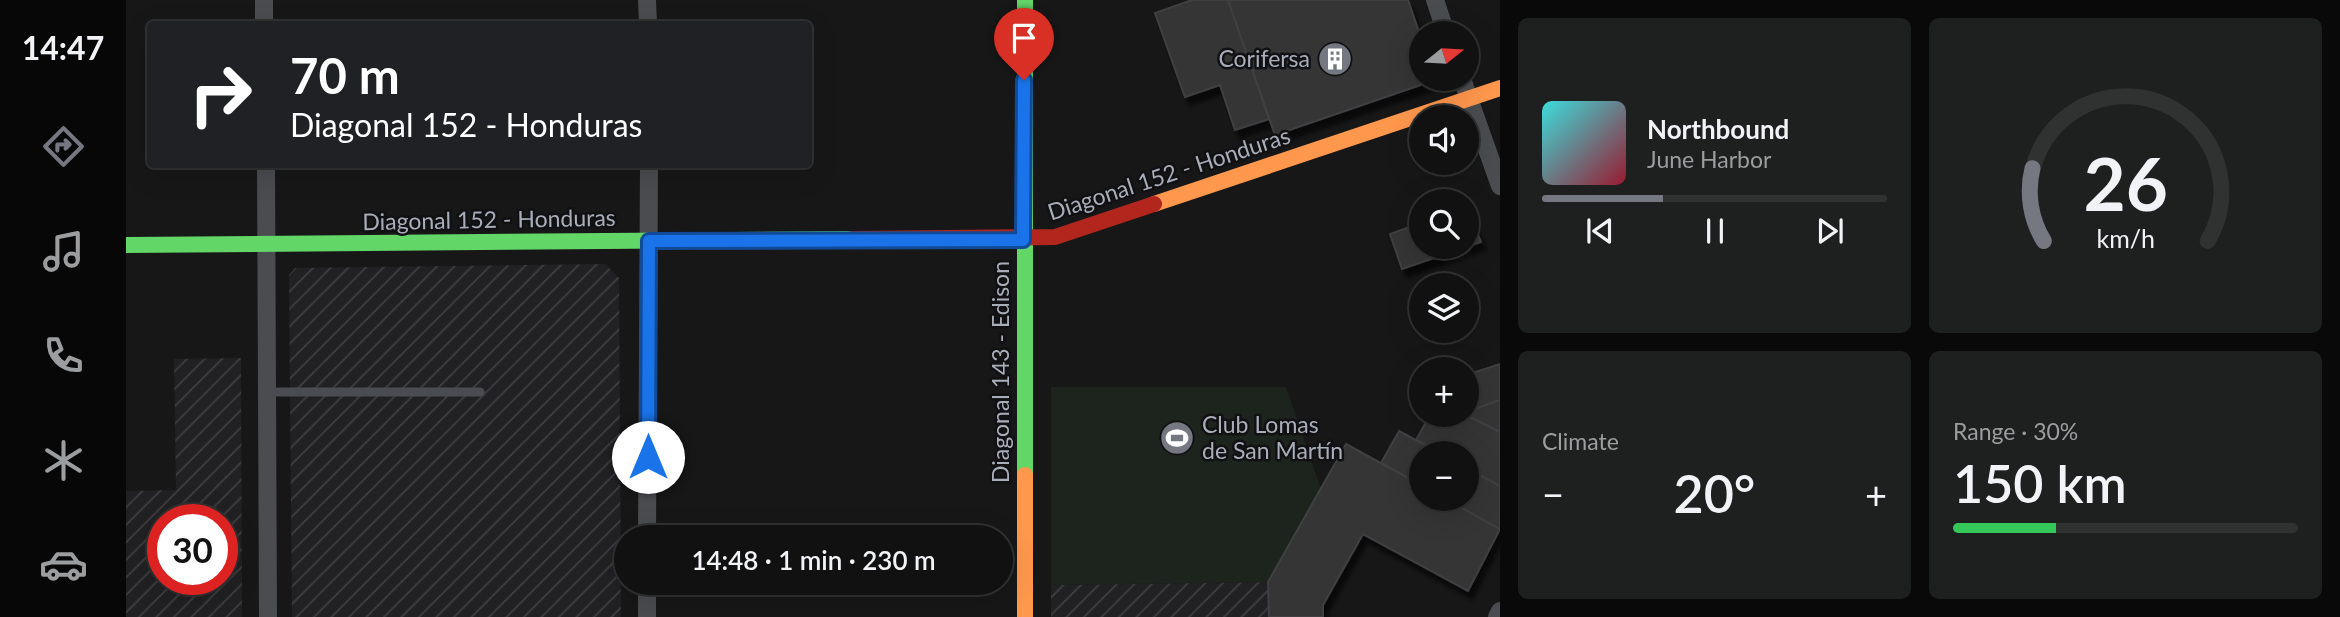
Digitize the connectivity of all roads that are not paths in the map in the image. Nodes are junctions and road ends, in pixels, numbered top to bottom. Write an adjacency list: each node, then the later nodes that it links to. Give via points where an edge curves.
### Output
1 (264, 0): 5 (street)
2 (648, 0): 6 (street)
3 (1025, 0): 14 (street, Diagonal 143 - Edison)
4 (1435, 0): 7 (street)
5 (264, 21)
6 (648, 21)
7 (1442, 21)
8 (1500, 88): 10 (street, Diagonal 152 - Honduras)
9 (1466, 91): 10 (street)
10 (1469, 99): 13 (street); 14 (street, Diagonal 152 - Honduras, via 1073,233)
11 (266, 168): 17 (street)
12 (649, 168): 15 (street)
13 (1500, 186)
14 (1023, 240): 15 (street, Diagonal 152 - Honduras); 25 (street, Diagonal 143 - Edison)
15 (649, 241): 17 (street, Diagonal 152 - Honduras); 20 (street)
16 (126, 245): 17 (street, Diagonal 152 - Honduras)
17 (267, 245): 18 (street)
18 (267, 392): 19 (lane); 23 (street)
19 (480, 392)
20 (647, 525)
21 (647, 595): 24 (street)
22 (1500, 611): 26 (street)
23 (268, 617)
24 (647, 617)
25 (1025, 617)
26 (1497, 617)

